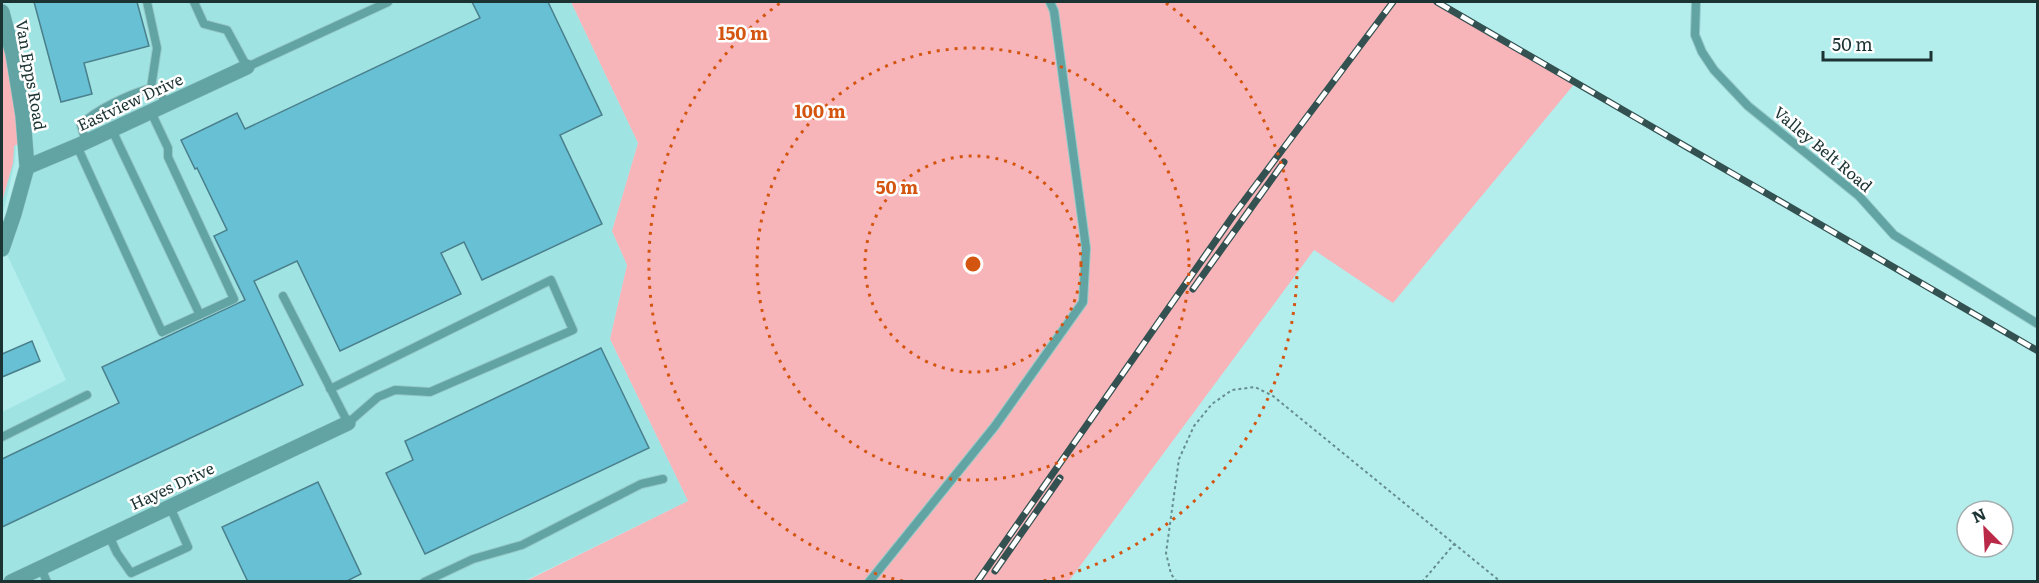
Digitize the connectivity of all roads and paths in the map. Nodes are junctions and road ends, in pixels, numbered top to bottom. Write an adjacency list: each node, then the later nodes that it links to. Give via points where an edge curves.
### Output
1 (147, 2): 8 (lane, via 157,48)
2 (194, 2): 7 (lane, via 204,24 227,30)
3 (388, 2): 7 (lane)
4 (1050, 2): 29 (lane, via 1086,248 1083,302 994,426)
5 (1696, 2): 17 (lane, Valley Belt Road, via 1695,35 1702,52 1748,106 1859,196 1894,235)
6 (2, 12): 13 (street, Van Epps Road, via 13,54)
7 (247, 66): 9 (street, Eastview Drive)
8 (151, 88): 9 (lane, via 157,89); 12 (lane, via 90,116 81,125)
9 (167, 104): 10 (street, Eastview Drive)
10 (151, 112): 11 (street, Eastview Drive); 16 (lane, via 234,299)
11 (112, 130): 12 (street, Eastview Drive); 16 (lane)
12 (82, 144): 13 (street, Eastview Drive); 16 (lane, via 162,332)
13 (27, 167): 14 (street, Van Epps Road)
14 (2, 249)
15 (283, 296): 18 (lane)
16 (200, 315)
17 (2037, 324)
18 (330, 389): 20 (lane); 20 (lane, via 551,280 573,330 430,392 395,390 378,397)
19 (87, 395): 21 (lane)
20 (348, 423): 23 (street, Hayes Drive)
21 (2, 437)
22 (663, 479): 28 (lane, via 641,484 522,545 473,560)
23 (170, 507): 24 (street, Hayes Drive); 24 (lane, via 188,547 131,573)
24 (109, 536): 26 (street, Hayes Drive)
25 (1455, 543): 30 (path, via 1273,396 1255,387 1232,390 1212,404 1194,426 1179,459 1166,554); 31 (path); 32 (path)
26 (44, 574): 27 (street, Hayes Drive)
27 (11, 582)
28 (424, 582)
29 (869, 582)
30 (1177, 582)
31 (1422, 582)
32 (1501, 582)

